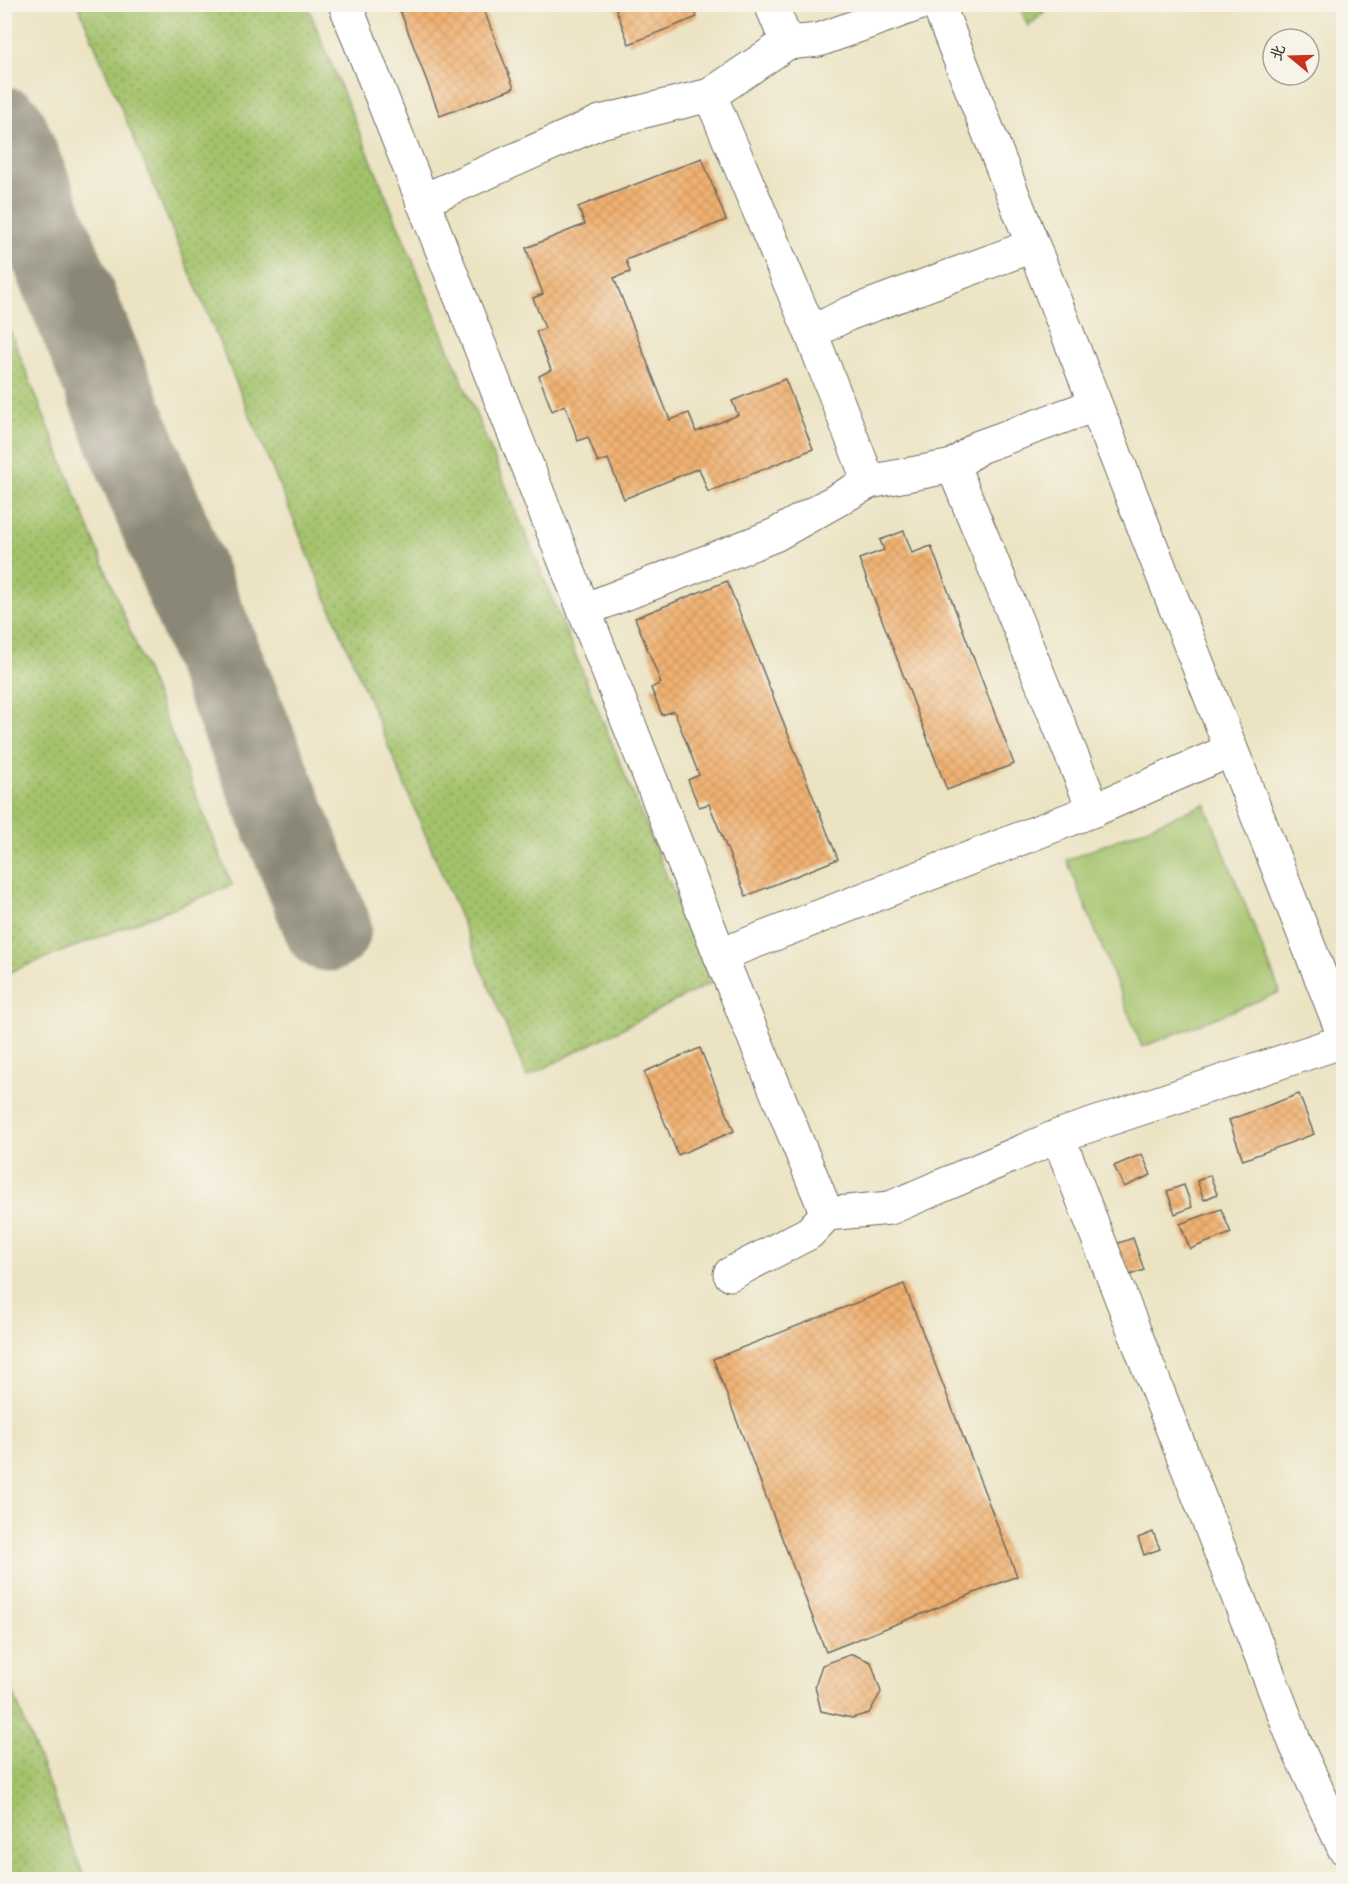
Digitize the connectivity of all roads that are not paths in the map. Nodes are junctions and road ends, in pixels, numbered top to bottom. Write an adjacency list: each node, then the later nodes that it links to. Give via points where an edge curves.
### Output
1 (345, 4): 7 (street)
2 (771, 4): 5 (street)
3 (918, 4): 5 (street, via 819,40)
4 (938, 4): 8 (street)
5 (787, 43): 6 (street)
6 (710, 95): 7 (street, via 600,122); 9 (street)
7 (422, 201): 13 (street)
8 (1032, 246): 9 (street, via 848,314); 10 (street)
9 (811, 333): 12 (street)
10 (1095, 405): 11 (street, via 979,447); 14 (street)
11 (953, 466): 12 (street); 15 (street)
12 (869, 482): 13 (street, via 775,535)
13 (584, 610): 16 (street)
14 (1231, 750): 15 (street); 17 (street)
15 (1094, 810): 16 (street)
16 (720, 955): 20 (street)
17 (1344, 1036)
18 (1344, 1041): 19 (street)
19 (1058, 1136): 20 (street, via 890,1208); 22 (street, via 1296,1745)
20 (827, 1214): 21 (street, via 809,1233)
21 (730, 1274)
22 (1344, 1848)

